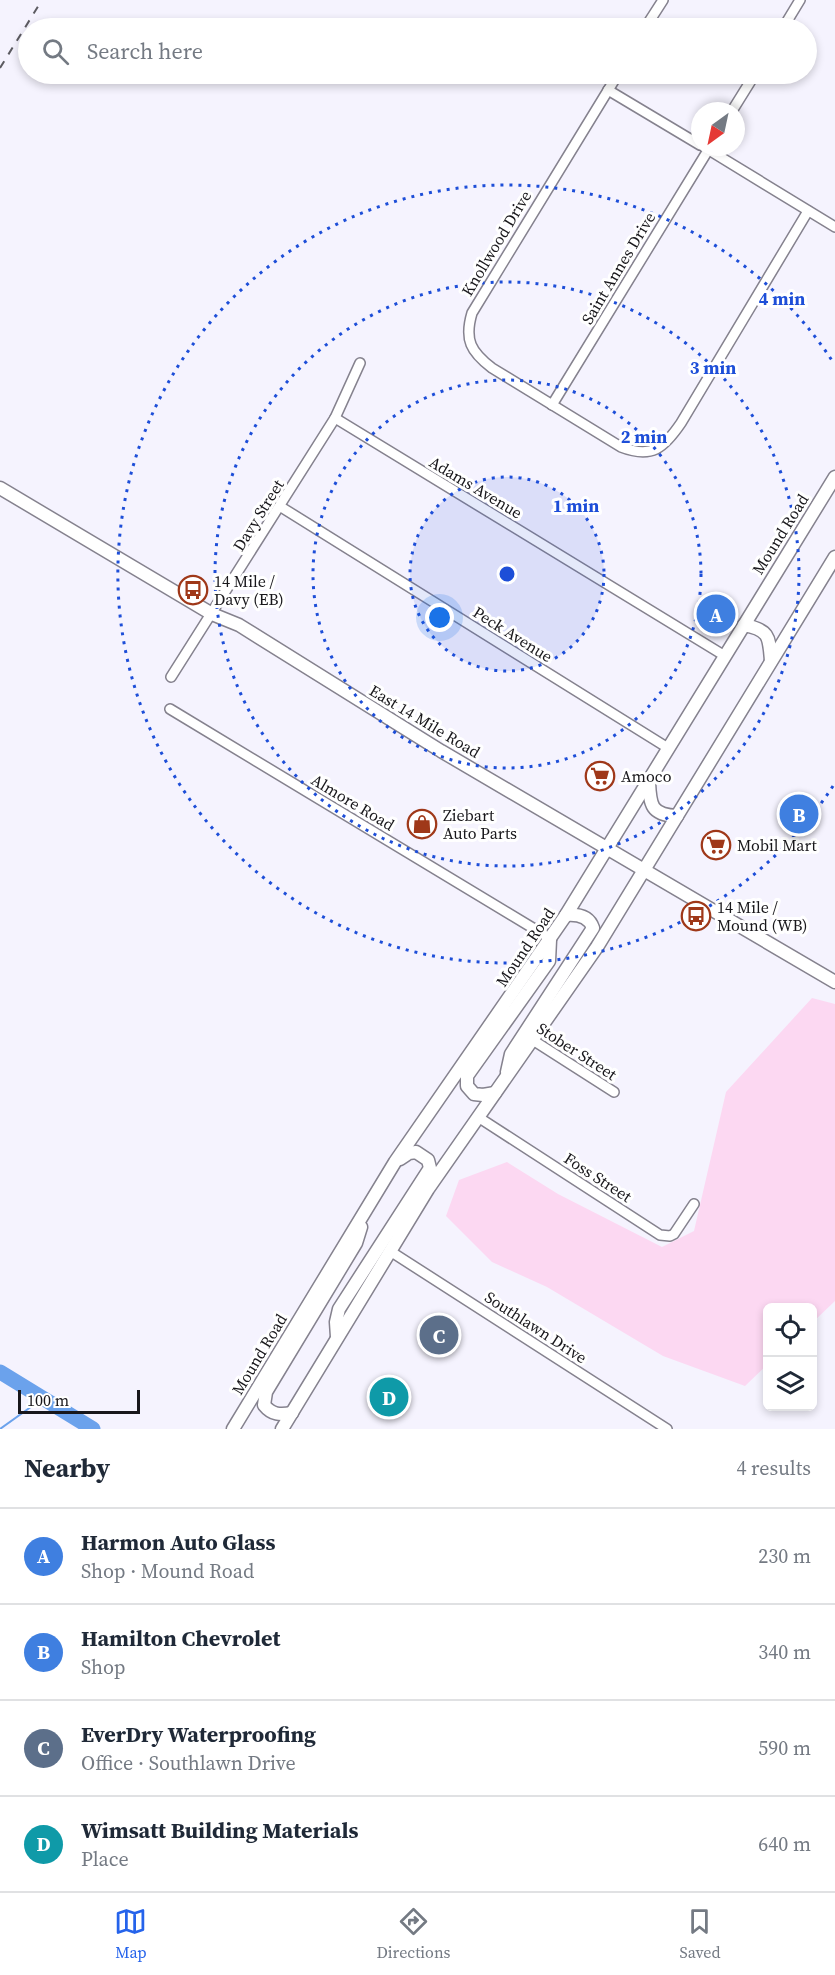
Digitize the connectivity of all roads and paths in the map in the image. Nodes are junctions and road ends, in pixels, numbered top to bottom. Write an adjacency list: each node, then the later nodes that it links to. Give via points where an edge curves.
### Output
1 (663, 0): 3 (street)
2 (800, 0): 4 (street)
3 (651, 18)
4 (789, 18)
5 (612, 84): 7 (street, Knollwood Drive)
6 (749, 84): 8 (street)
7 (608, 90): 9 (street); 15 (street, Knollwood Drive, via 480,296 468,326 470,344 480,359)
8 (738, 102)
9 (691, 139)
10 (700, 156): 15 (street, Saint Annes Drive)
11 (719, 156): 12 (street)
12 (808, 211): 13 (street); 15 (street, Knollwood Drive, via 664,445 648,452 632,451)
13 (835, 227)
14 (360, 363): 16 (street, Davy Street)
15 (552, 405)
16 (335, 418): 19 (street, Davy Street); 23 (street, Adams Avenue)
17 (835, 477): 22 (main road, Mound Road)
18 (0, 488): 21 (main road, East 14 Mile Road)
19 (281, 507): 21 (street, Davy Street); 27 (street, Peck Avenue)
20 (835, 557): 24 (main road)
21 (212, 614): 25 (street, Davy Street); 30 (main road, East 14 Mile Road, via 240,625 314,669 392,721)
22 (744, 625): 23 (main road, Mound Road); 24 (main road, via 759,628 767,635)
23 (725, 656): 27 (main road, Mound Road)
24 (771, 661): 29 (main road)
25 (171, 678)
26 (170, 709): 33 (street, Almore Road)
27 (668, 748): 28 (main road, Mound Road)
28 (649, 781): 29 (main road, via 652,806 661,814); 30 (main road, Mound Road)
29 (677, 816): 31 (main road)
30 (607, 849): 31 (main road, East 14 Mile Road); 32 (main road, Mound Road)
31 (644, 870): 34 (main road, East 14 Mile Road); 35 (main road, via 597,947)
32 (567, 915): 33 (main road, Mound Road); 35 (main road, via 578,914 593,928)
33 (550, 939): 37 (main road, via 549,961 467,1076 467,1086 474,1094); 39 (main road, Mound Road)
34 (835, 982)
35 (529, 1037): 36 (street, Stober Street); 37 (main road)
36 (614, 1092)
37 (495, 1093): 38 (main road)
38 (478, 1117): 40 (street, Foss Street, via 660,1235 674,1234); 42 (main road)
39 (395, 1162): 41 (main road, Mound Road); 43 (main road, via 416,1152 428,1160 430,1168 339,1309)
40 (694, 1204)
41 (365, 1212): 44 (main road, via 356,1243 266,1392 264,1405 269,1411); 45 (main road, Mound Road)
42 (390, 1251): 43 (main road); 47 (street, Southlawn Drive)
43 (337, 1339): 44 (main road)
44 (292, 1413): 46 (main road)
45 (233, 1429)
46 (282, 1429)
47 (667, 1429)

